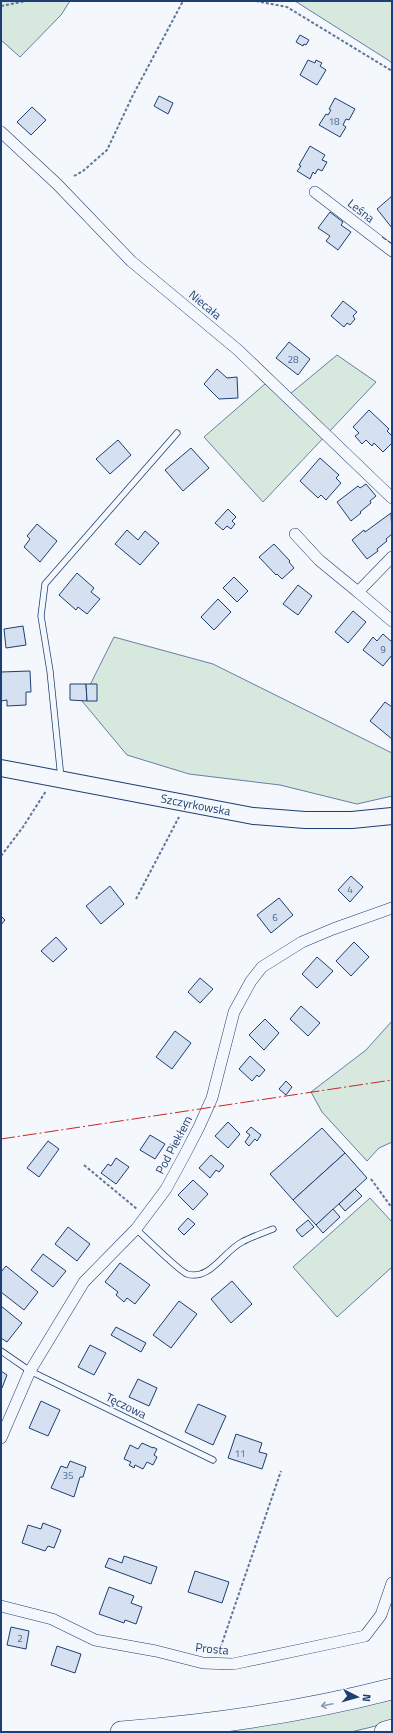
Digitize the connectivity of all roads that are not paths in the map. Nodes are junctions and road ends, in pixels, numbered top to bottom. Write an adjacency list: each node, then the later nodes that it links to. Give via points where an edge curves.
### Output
1 (1, 132): 5 (street, Niecała, via 57,184 131,261 238,350)
2 (315, 192): 3 (street, Leśna)
3 (392, 250)
4 (177, 433): 11 (lane, via 44,584 41,616 50,671)
5 (392, 498)
6 (295, 534): 8 (street, via 319,560)
7 (392, 558): 8 (street)
8 (358, 592): 9 (street)
9 (392, 621)
10 (1, 768): 11 (main road, Szczyrkowska)
11 (58, 778): 12 (main road, Szczyrkowska, via 253,816 304,820 352,820)
12 (392, 816)
13 (392, 908): 14 (street, Pod Piekłem, via 302,942 258,972 234,1012 212,1098 199,1127 166,1189)
14 (136, 1229): 15 (lane, via 185,1274 198,1276 208,1272 241,1242); 17 (street, Pod Piekłem, via 84,1282)
15 (273, 1229)
16 (1, 1351): 17 (lane, Tęczowa)
17 (30, 1371): 18 (street, Pod Piekłem); 19 (lane, Tęczowa)
18 (1, 1438)
19 (213, 1460)
20 (392, 1583): 21 (street, Prosta, via 381,1615 365,1636 232,1664 203,1663 95,1640 52,1619)
21 (1, 1606)
22 (392, 1689): 24 (highway, one-way to 24, via 284,1714 178,1728)
23 (392, 1730): 25 (highway)
24 (121, 1732)
25 (385, 1732)

